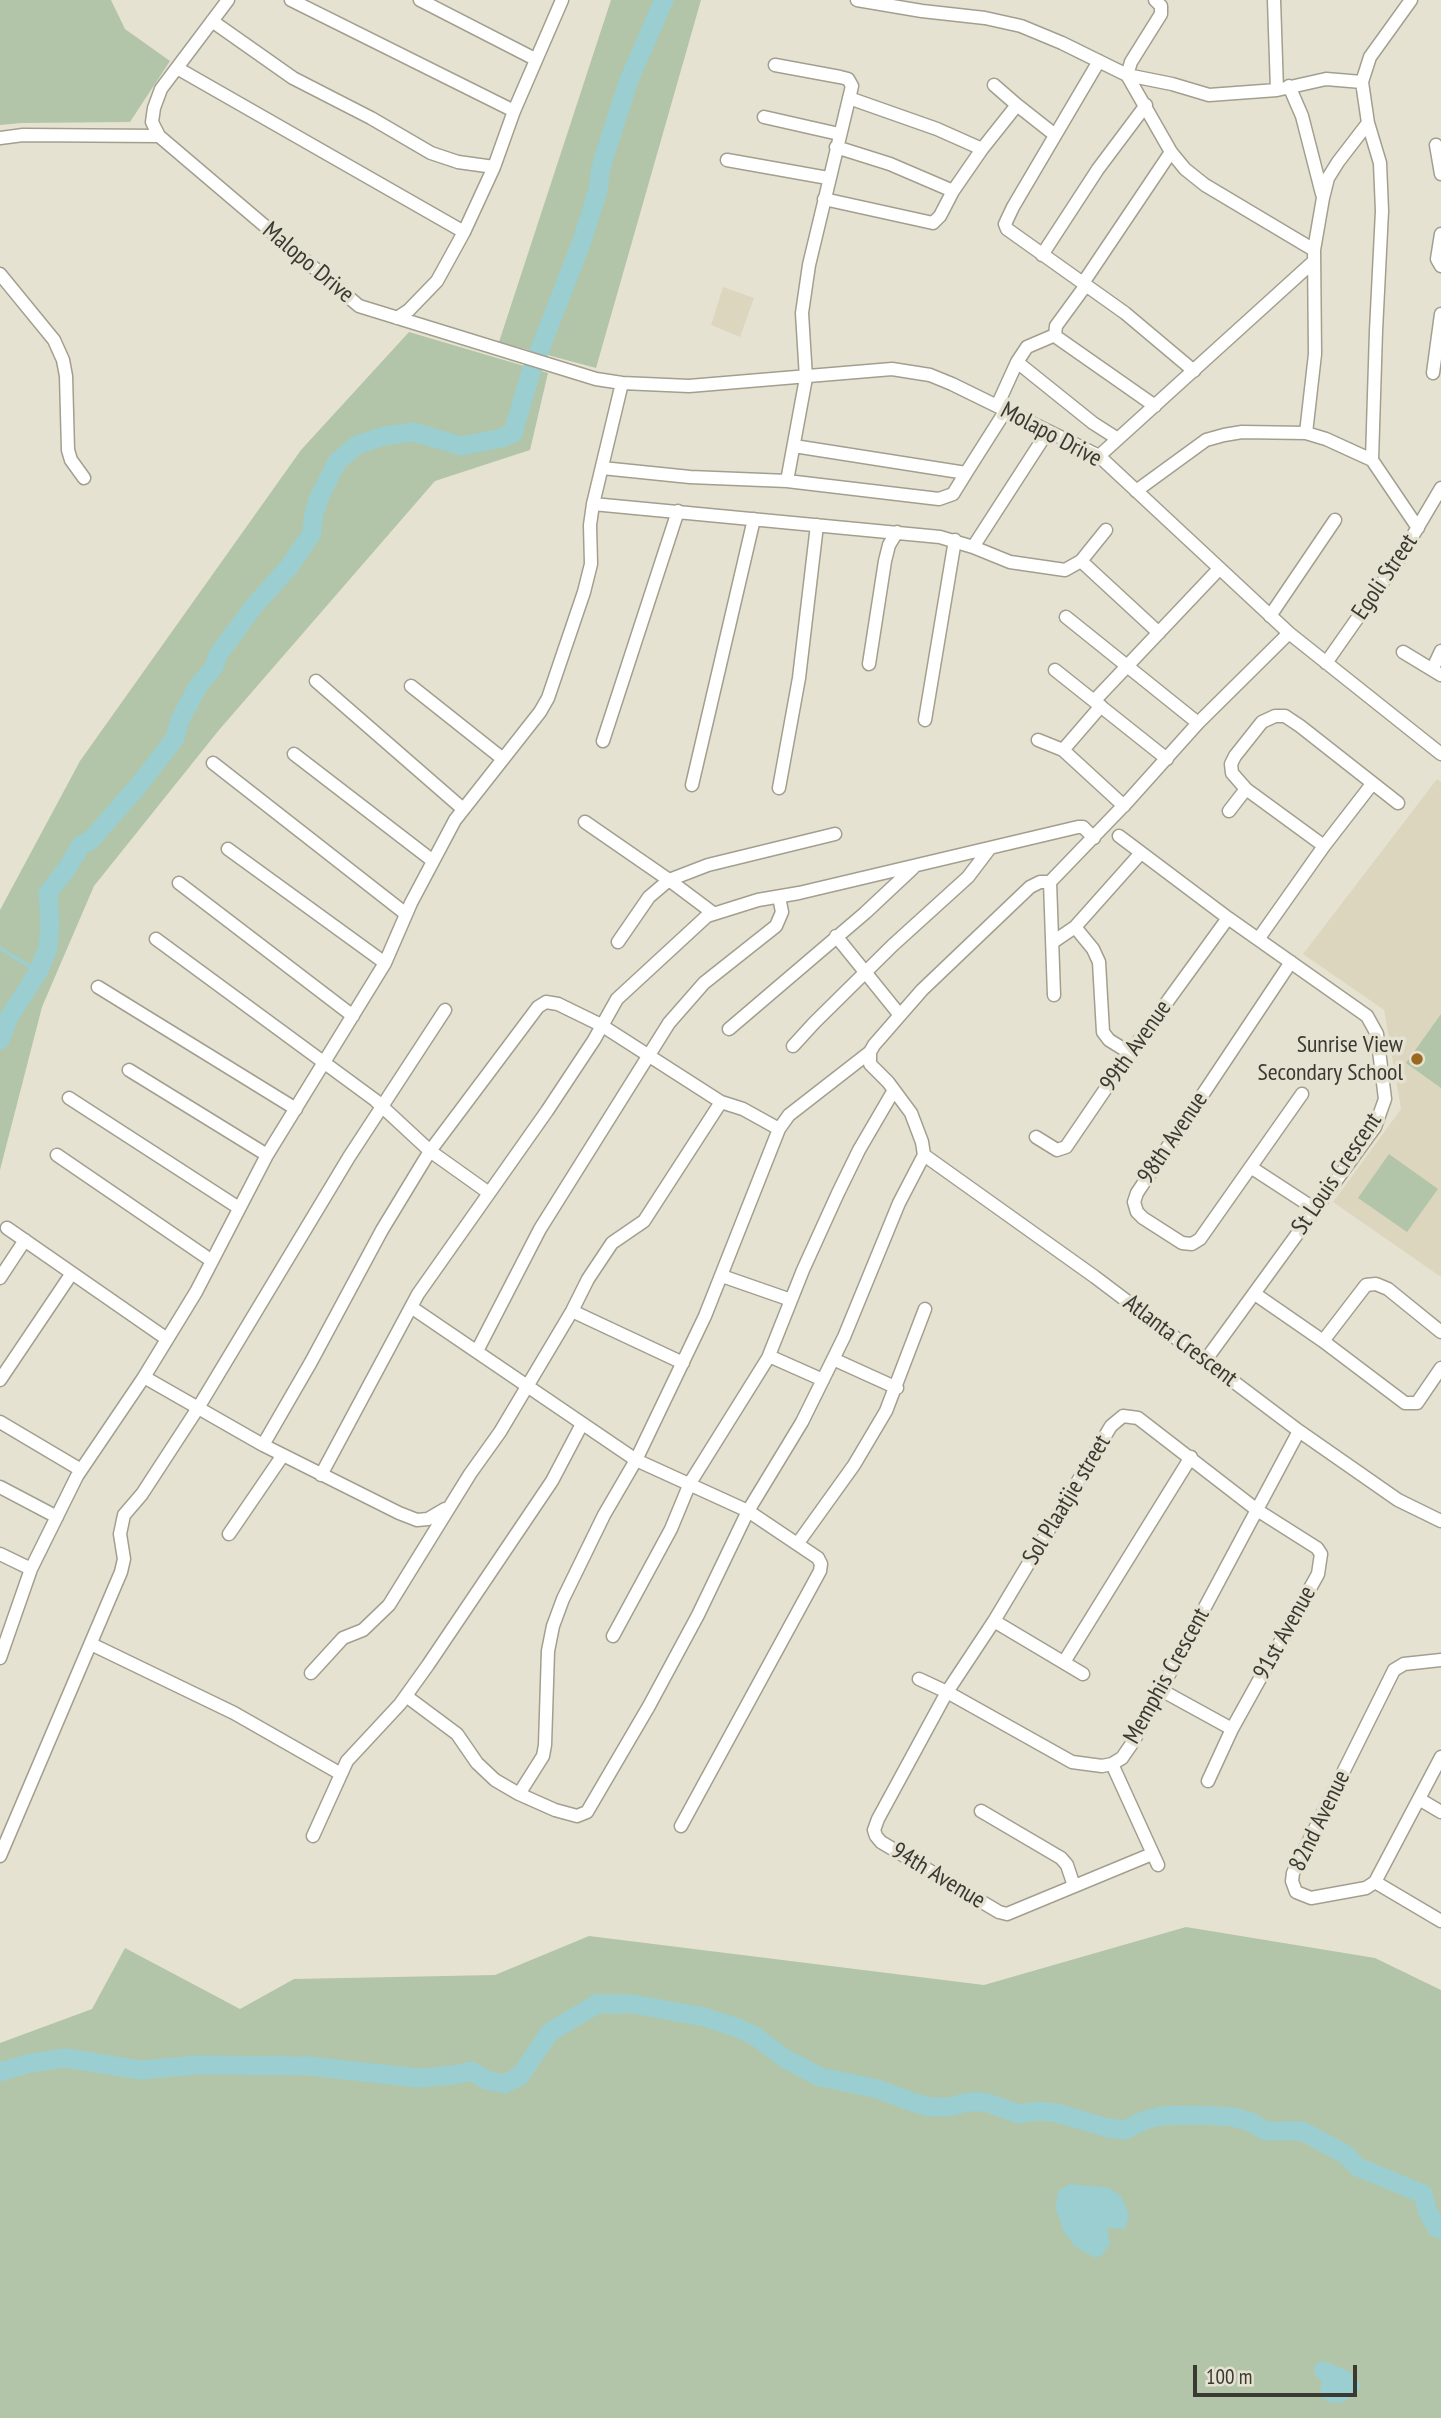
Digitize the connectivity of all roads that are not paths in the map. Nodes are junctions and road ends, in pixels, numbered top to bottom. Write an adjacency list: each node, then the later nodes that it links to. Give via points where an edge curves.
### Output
1 (228, 0): 10 (street)
2 (291, 0): 22 (street)
3 (420, 0): 11 (street)
4 (547, 0): 9 (street)
5 (857, 0): 12 (street, via 1021,26)
6 (1155, 0): 15 (street, via 1161,14)
7 (1275, 0): 18 (street)
8 (1411, 0): 16 (street, via 1370,57)
9 (561, 3): 11 (street)
10 (212, 21): 14 (street); 34 (street, via 293,78 431,153)
11 (535, 59): 22 (street)
12 (1099, 61): 15 (street); 26 (street)
13 (775, 65): 19 (street, via 848,79 852,86)
14 (177, 68): 27 (street, via 153,108 152,122); 40 (street)
15 (1127, 75): 18 (street, via 1209,95); 21 (street)
16 (1362, 82): 18 (street, via 1326,79); 24 (street)
17 (994, 85): 20 (street)
18 (1283, 88): 38 (street, via 1302,116)
19 (849, 98): 25 (street); 31 (street)
20 (1017, 105): 26 (street); 31 (street)
21 (1146, 105): 32 (street); 42 (street)
22 (514, 111): 34 (street)
23 (764, 117): 25 (street)
24 (1368, 123): 38 (street, via 1328,178); 63 (street, via 1380,163 1382,211)
25 (839, 134): 30 (street)
26 (1055, 135): 42 (street, via 1005,224)
27 (159, 136): 28 (street); 48 (street, Malopo Drive, via 340,292 359,306)
28 (0, 138)
29 (1436, 145): 35 (street)
30 (836, 147): 36 (street); 37 (street)
31 (982, 149): 37 (street)
32 (1171, 152): 43 (street, via 1205,185); 46 (street)
33 (727, 160): 36 (street)
34 (494, 167): 40 (street)
35 (1441, 174)
36 (828, 178): 39 (street)
37 (953, 191): 39 (street, via 933,223)
38 (1323, 198): 43 (street)
39 (824, 199): 54 (street, via 802,313)
40 (464, 232): 48 (street, via 437,281)
41 (1441, 234): 44 (street, via 1437,259)
42 (1042, 255): 46 (street)
43 (1313, 256): 52 (street); 59 (street, via 1315,354)
44 (1441, 266)
45 (0, 274): 66 (street, via 54,340 63,360 68,450)
46 (1085, 284): 49 (street, via 1056,326); 52 (street)
47 (1441, 314): 53 (street)
48 (397, 318): 51 (street, Malopo Drive)
49 (1055, 335): 50 (street, via 1027,347); 56 (street)
50 (1017, 362): 57 (street); 60 (street)
51 (562, 369): 55 (street, Molapo Drive)
52 (1194, 371): 56 (street)
53 (1433, 373)
54 (806, 378): 55 (street, Molapo Drive, via 689,386); 57 (street, Molapo Drive, via 908,370 930,375); 61 (street)
55 (622, 383): 64 (street)
56 (1155, 406): 60 (street)
57 (1002, 408): 58 (street, Molapo Drive); 65 (street)
58 (1048, 431): 62 (street, Molapo Drive); 79 (street)
59 (1306, 433): 63 (street); 69 (street, via 1241,432 1206,440)
60 (1118, 439): 62 (street)
61 (794, 446): 65 (street); 67 (street)
62 (1099, 456): 69 (street, Molapo Drive)
63 (1373, 460): 75 (street)
64 (602, 468): 67 (street); 70 (street)
65 (966, 473): 67 (street, via 953,494 939,499)
66 (84, 478)
67 (788, 481)
68 (1441, 488): 75 (street, Egoli Street)
69 (1136, 491): 81 (street, Molapo Drive)
70 (593, 503): 71 (street); 103 (street, via 589,573 548,698)
71 (678, 511): 72 (street); 99 (street)
72 (754, 519): 74 (street); 107 (street)
73 (1335, 520): 82 (street)
74 (817, 525): 77 (street); 108 (street, via 799,678)
75 (1418, 528): 88 (street, Egoli Street)
76 (1106, 530): 80 (street)
77 (897, 532): 78 (street); 89 (street, via 885,561)
78 (955, 540): 79 (street); 96 (street)
79 (973, 547): 80 (street, via 1010,562 1065,570)
80 (1081, 561): 84 (street)
81 (1219, 569): 82 (street, Molapo Drive); 84 (street)
82 (1270, 615): 85 (street, Molapo Drive)
83 (1066, 617): 90 (street)
84 (1158, 633): 90 (street)
85 (1289, 633): 88 (street, Molapo Drive); 97 (street)
86 (1403, 652): 92 (street)
87 (1441, 652): 92 (street)
88 (1326, 663): 102 (street, Molapo Drive)
89 (869, 664)
90 (1128, 666): 95 (street); 97 (street)
91 (1055, 670): 95 (street)
92 (1437, 671)
93 (316, 681): 112 (street)
94 (411, 686): 103 (street)
95 (1097, 704): 100 (street); 104 (street)
96 (925, 720)
97 (1198, 723): 104 (street)
98 (1038, 740): 100 (street)
99 (603, 741)
100 (1063, 750): 111 (street)
101 (293, 754): 122 (street)
102 (1441, 754)
103 (503, 759): 112 (street)
104 (1167, 759): 111 (street)
105 (213, 764): 128 (street)
106 (1372, 784): 109 (street, via 1300,726 1285,716 1275,716 1262,722 1231,764 1232,773); 110 (street); 118 (street)
107 (692, 785)
108 (779, 788)
109 (1246, 789): 113 (street); 118 (street)
110 (1398, 803)
111 (1124, 806): 117 (street)
112 (463, 809): 122 (street)
113 (1229, 811)
114 (585, 822): 124 (street)
115 (835, 834): 124 (street, via 708,865)
116 (1119, 836): 121 (street, St Louis Crescent)
117 (1094, 838): 119 (street, via 1078,827); 125 (street)
118 (1324, 846): 133 (street)
119 (990, 848): 123 (street); 139 (street, via 968,877)
120 (228, 849): 138 (street)
121 (1140, 854): 130 (street, St Louis Crescent); 131 (street)
122 (433, 861): 128 (street)
123 (913, 867): 127 (street); 132 (street)
124 (669, 880): 129 (street); 135 (street, via 649,897)
125 (1050, 882): 136 (street); 143 (street, via 1030,887)
126 (179, 883): 144 (street)
127 (779, 897): 129 (street); 150 (street, via 782,912 776,926 704,983 669,1023)
128 (406, 914): 138 (street)
129 (713, 914): 145 (street, via 617,999)
130 (1228, 918): 133 (street, St Louis Crescent); 149 (street, 99th Avenue)
131 (1075, 927): 136 (street); 149 (street, via 1099,962 1103,1032)
132 (836, 936): 139 (street); 146 (street)
133 (1259, 938): 137 (street, St Louis Crescent)
134 (156, 939): 151 (street)
135 (618, 942)
136 (1053, 942): 141 (street)
137 (1291, 962): 165 (street, 98th Avenue, via 1137,1193 1137,1212 1182,1243 1192,1244 1206,1233); 168 (street, St Louis Crescent, via 1367,1016 1374,1026 1385,1099 1375,1127)
138 (385, 963): 144 (street)
139 (866, 972): 143 (street); 147 (street)
140 (98, 986): 158 (street)
141 (1054, 995)
142 (445, 1010): 157 (street)
143 (899, 1014): 148 (street)
144 (354, 1016): 151 (street)
145 (601, 1025): 150 (street); 161 (street, via 558,1004 546,1002 538,1007); 166 (street)
146 (729, 1030)
147 (793, 1046)
148 (870, 1052): 153 (street, via 870,1064); 159 (street, via 789,1115)
149 (1130, 1052): 160 (street, 99th Avenue, via 1066,1147 1057,1150)
150 (649, 1056): 156 (street); 183 (street, via 540,1229)
151 (324, 1064): 157 (street); 158 (street)
152 (129, 1070): 162 (street)
153 (894, 1090): 164 (street, via 911,1113); 176 (street, via 859,1150)
154 (1303, 1094): 165 (street, 98th Avenue)
155 (69, 1098): 167 (street)
156 (721, 1102): 159 (street); 179 (street, via 644,1221 612,1242)
157 (383, 1108): 161 (street); 194 (street)
158 (296, 1109): 162 (street)
159 (779, 1129): 173 (street)
160 (1036, 1137)
161 (430, 1151): 166 (street); 198 (street)
162 (267, 1154): 167 (street)
163 (57, 1155): 171 (street)
164 (924, 1155): 185 (street); 186 (street, Atlanta Crescent)
165 (1252, 1168): 168 (street)
166 (489, 1193): 177 (street)
167 (239, 1208): 171 (street)
168 (1315, 1209): 175 (street, St Louis Crescent)
169 (7, 1228): 170 (street)
170 (25, 1240): 172 (street); 174 (street)
171 (212, 1261): 181 (street)
172 (72, 1273): 181 (street); 190 (street)
173 (722, 1276): 176 (street); 187 (street)
174 (0, 1278)
175 (1255, 1294): 182 (street); 186 (street, St Louis Crescent)
176 (791, 1300): 184 (street)
177 (411, 1307): 183 (street); 203 (street)
178 (926, 1309): 193 (street)
179 (572, 1311): 187 (street); 192 (street)
180 (1441, 1332): 182 (street, via 1376,1284 1366,1285)
181 (167, 1339): 189 (street)
182 (1323, 1341): 188 (street, via 1405,1403 1417,1403)
183 (477, 1351): 192 (street)
184 (769, 1356): 191 (street); 204 (street)
185 (833, 1359): 191 (street); 193 (street)
186 (1205, 1361): 197 (street, Atlanta Crescent)
187 (683, 1363): 201 (street)
188 (1441, 1368)
189 (144, 1377): 194 (street); 202 (street)
190 (0, 1380)
191 (822, 1380): 208 (street)
192 (528, 1388): 196 (street); 206 (street)
193 (897, 1388): 212 (street, via 854,1465)
194 (198, 1408): 198 (street); 218 (street, via 124,1515 121,1572)
195 (0, 1422): 202 (street)
196 (582, 1424): 201 (street); 227 (street, via 552,1481)
197 (1299, 1431): 207 (street, Memphis Crescent); 210 (street, Atlanta Crescent, via 1398,1500)
198 (263, 1445): 199 (street)
199 (283, 1455): 203 (street); 211 (street)
200 (1191, 1457): 207 (street, Sol Plaatjie street); 215 (street, Sol Plaatjie street, via 1138,1418 1116,1419); 221 (street)
201 (636, 1460): 204 (street); 233 (street, via 604,1515 553,1626 543,1756)
202 (81, 1470): 209 (street)
203 (321, 1475): 206 (street, via 417,1520)
204 (690, 1483): 208 (street); 217 (street, via 671,1529)
205 (0, 1487): 209 (street)
206 (448, 1507): 222 (street, via 389,1605 363,1630 343,1638)
207 (1257, 1510): 225 (street, Memphis Crescent); 228 (street, 91st Avenue, via 1317,1548 1322,1559)
208 (748, 1511): 212 (street); 233 (street, via 698,1615 587,1812 577,1816)
209 (57, 1517): 214 (street)
210 (1441, 1521)
211 (229, 1534)
212 (798, 1543): 237 (street, via 818,1558 820,1571)
213 (0, 1554): 214 (street)
214 (31, 1569): 216 (street)
215 (994, 1621): 221 (street); 226 (street, Sol Plaatjie street)
216 (5, 1625): 219 (street)
217 (613, 1636)
218 (91, 1644): 231 (street, via 234,1713); 239 (street)
219 (0, 1658)
220 (1441, 1660): 240 (street, 82nd Avenue, via 1404,1664 1394,1670 1292,1881 1296,1892 1311,1898 1366,1888)
221 (1064, 1662): 223 (street)
222 (311, 1673)
223 (1083, 1674)
224 (919, 1679): 226 (street, Memphis Crescent)
225 (1161, 1690): 228 (street); 230 (street, Memphis Crescent, via 1133,1742)
226 (947, 1692): 230 (street, Memphis Crescent, via 1072,1762); 241 (street, 94th Avenue, via 875,1825 876,1836 999,1912 1015,1912)
227 (406, 1696): 231 (street, via 347,1761); 233 (street, via 457,1734 495,1780)
228 (1232, 1729): 232 (street, 91st Avenue)
229 (1441, 1757): 234 (street)
230 (1112, 1764): 241 (street, 94th Avenue, via 1155,1860)
231 (341, 1774): 238 (street)
232 (1208, 1781)
233 (519, 1794)
234 (1419, 1799): 236 (street); 240 (street)
235 (981, 1811): 241 (street, via 1061,1858)
236 (1441, 1812)
237 (681, 1826)
238 (313, 1836)
239 (0, 1856)
240 (1375, 1882): 242 (street)
241 (1074, 1886)
242 (1441, 1921)

